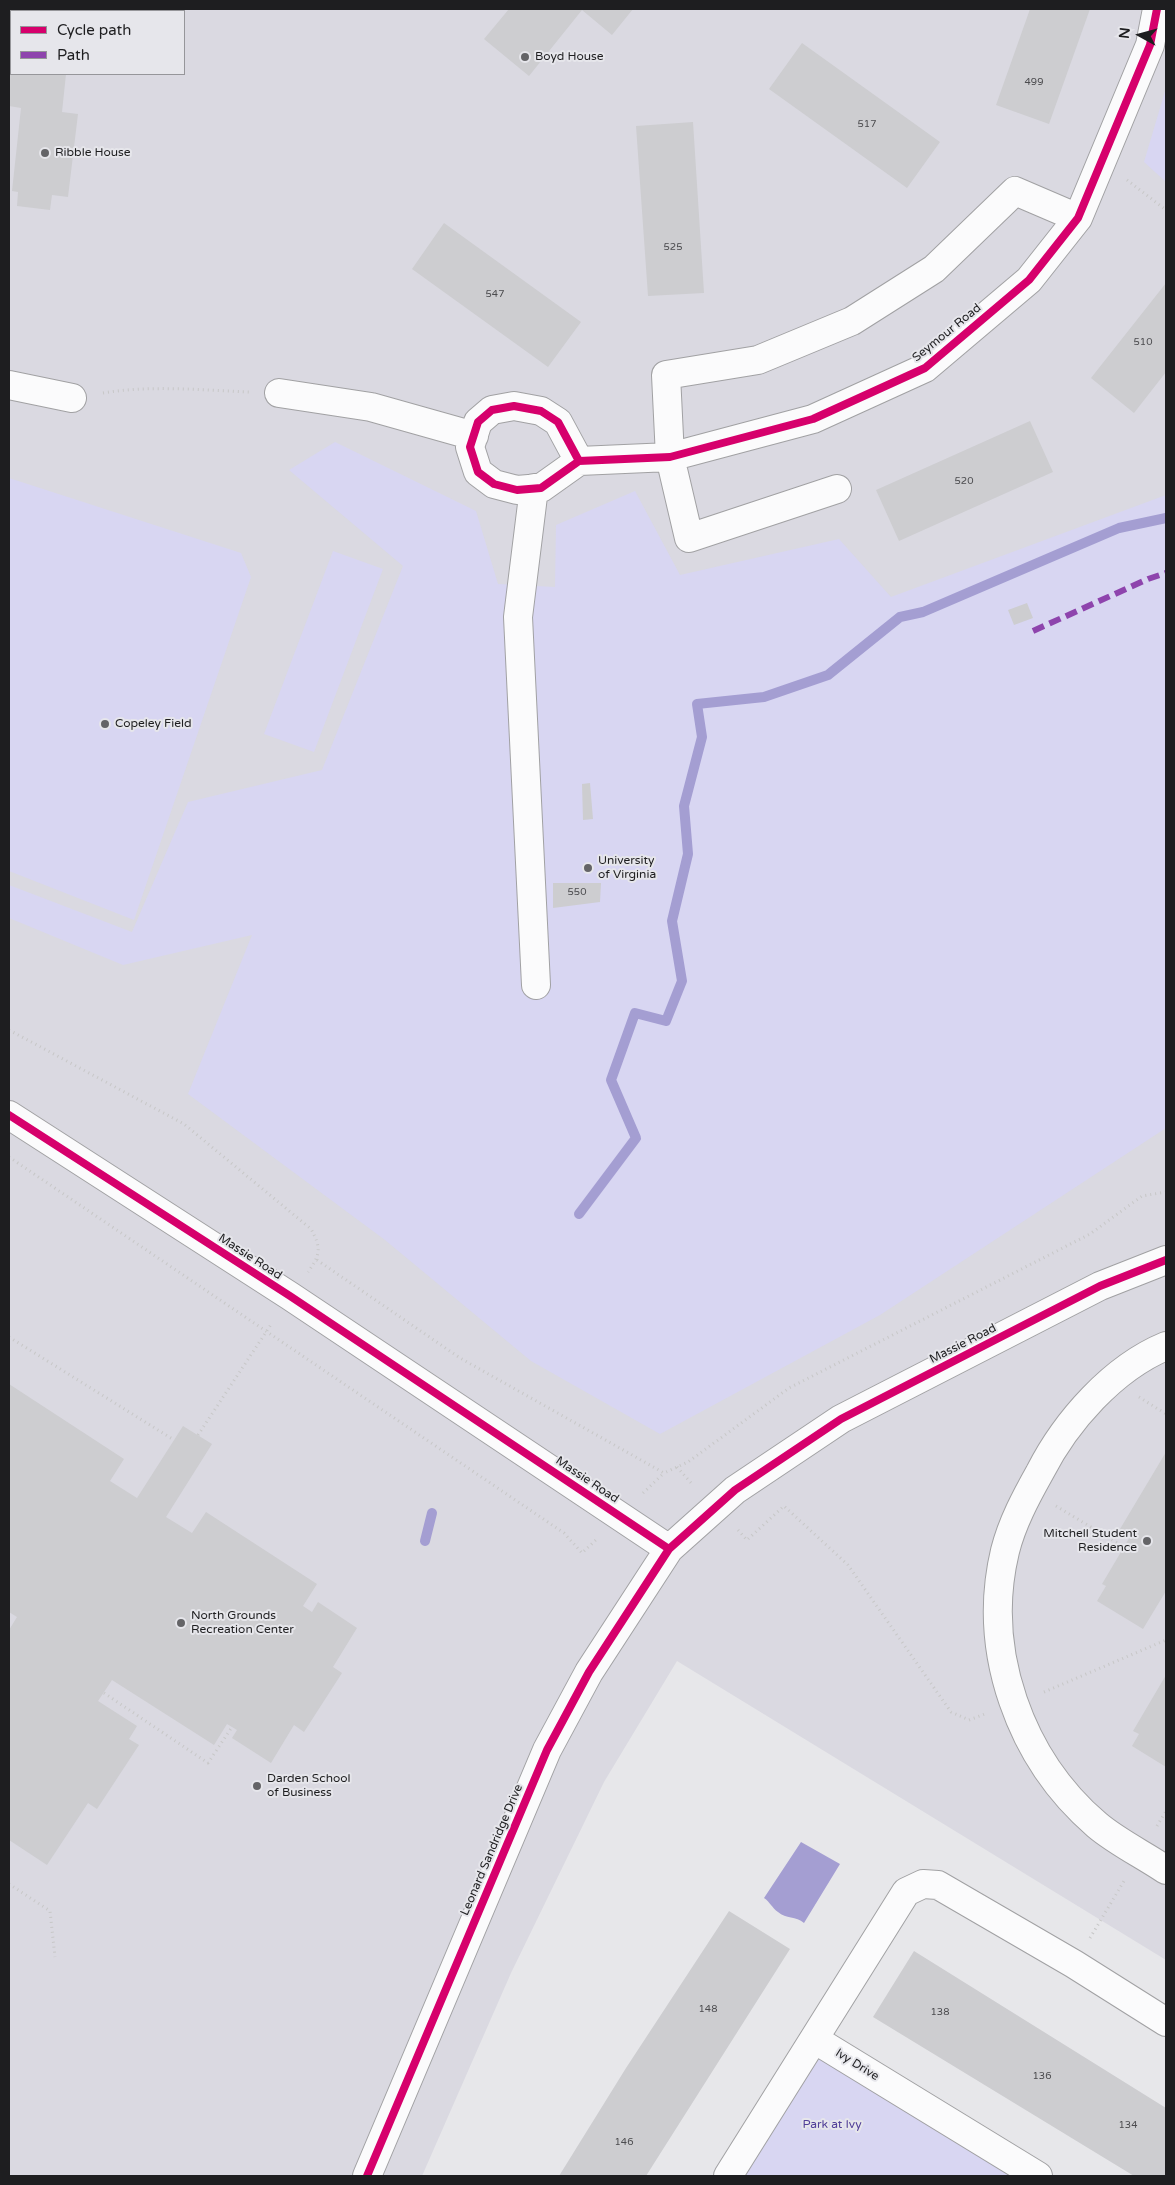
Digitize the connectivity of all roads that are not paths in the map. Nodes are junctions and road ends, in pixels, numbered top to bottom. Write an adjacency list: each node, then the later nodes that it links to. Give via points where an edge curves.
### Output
1 (1156, 9): 2 (street, Seymour Road, via 1150,45)
2 (1078, 218): 7 (street, Seymour Road, via 1029,280 925,368 813,420); 7 (street, via 1015,191 934,269 852,321 758,360 666,375)
3 (9, 385): 5 (street)
4 (278, 393): 6 (street, via 371,407)
5 (72, 398)
6 (474, 436): 8 (street, via 478,422 492,410 514,406 541,411 558,422); 9 (street, via 470,447 478,472 494,484 518,490)
7 (670, 457): 8 (street, Seymour Road); 10 (street, via 689,538)
8 (579, 460): 9 (street, via 542,488)
9 (534, 488): 11 (street, via 518,616)
10 (837, 489)
11 (536, 985)
12 (9, 1115): 15 (street, Massie Road, via 290,1296)
13 (1166, 1260): 15 (street, Massie Road, via 1100,1286 841,1419 736,1490)
14 (1166, 1346): 16 (street, via 1111,1381 1048,1454 1019,1511 1005,1551 999,1588 999,1634 1006,1679 1021,1723 1038,1756 1065,1793 1098,1825)
15 (669, 1549): 19 (street, Leonard Sandridge Drive, via 589,1672 547,1750)
16 (1166, 1870)
17 (1166, 2022): 18 (street, via 938,1885 923,1884 906,1892)
18 (814, 2039): 20 (street); 21 (street, Ivy Drive)
19 (367, 2176)
20 (728, 2176)
21 (1038, 2176)

